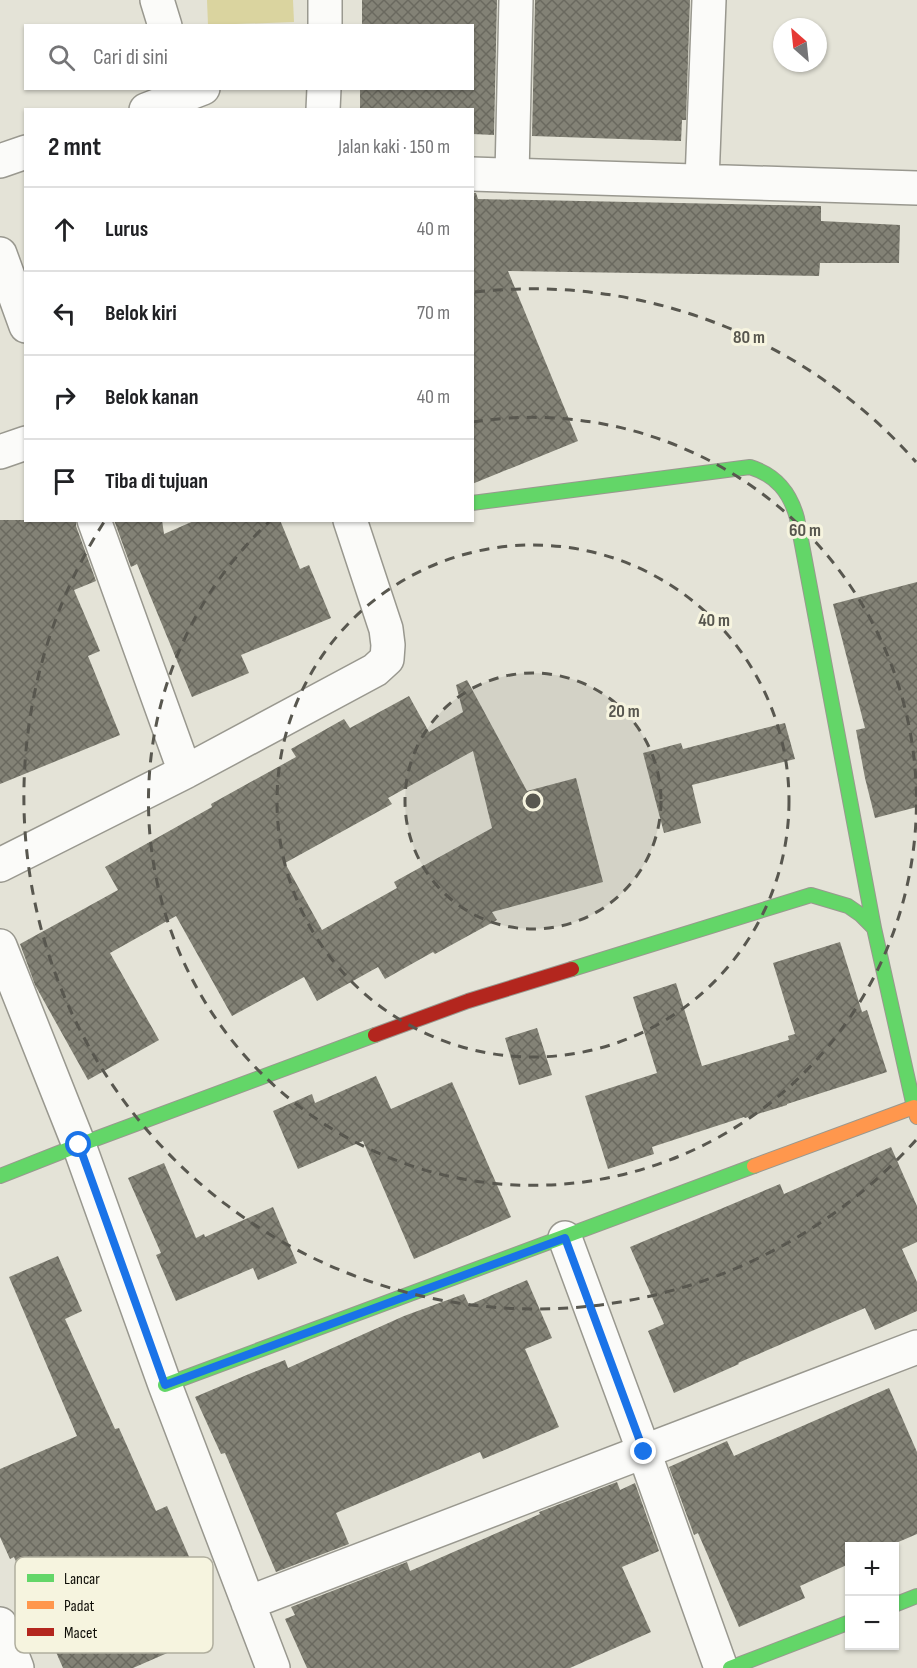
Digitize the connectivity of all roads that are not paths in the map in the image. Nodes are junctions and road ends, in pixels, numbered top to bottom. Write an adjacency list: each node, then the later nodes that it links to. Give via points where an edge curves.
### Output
1 (157, 0): 5 (street)
2 (325, 0): 6 (street)
3 (516, 0): 14 (street)
4 (709, 0): 15 (street)
5 (164, 24)
6 (325, 24)
7 (324, 90): 10 (street)
8 (192, 95): 9 (street)
9 (153, 108)
10 (323, 108)
11 (24, 153): 12 (street)
12 (0, 161)
13 (474, 174): 14 (street)
14 (512, 175): 15 (street)
15 (702, 182): 16 (street)
16 (917, 188)
17 (0, 254): 18 (street)
18 (24, 320)
19 (24, 444): 20 (street)
20 (0, 452)
21 (474, 503): 26 (street, via 750,467 766,472 781,487 797,515)
22 (95, 522): 24 (street)
23 (351, 522): 24 (street, via 386,629 387,659 375,670)
24 (184, 772): 25 (street)
25 (0, 865)
26 (874, 928): 28 (street); 29 (street, via 848,906 811,895 468,1001)
27 (0, 946): 29 (street)
28 (915, 1112): 31 (street)
29 (79, 1145): 30 (street); 33 (street)
30 (0, 1176)
31 (565, 1238): 33 (street); 34 (street)
32 (917, 1347): 34 (street)
33 (165, 1385): 36 (street)
34 (644, 1452): 36 (street); 42 (street)
35 (917, 1596): 37 (street)
36 (248, 1603): 41 (street)
37 (899, 1603)
38 (0, 1624): 40 (street)
39 (845, 1624): 43 (street)
40 (17, 1668)
41 (273, 1668)
42 (721, 1668)
43 (730, 1668)

